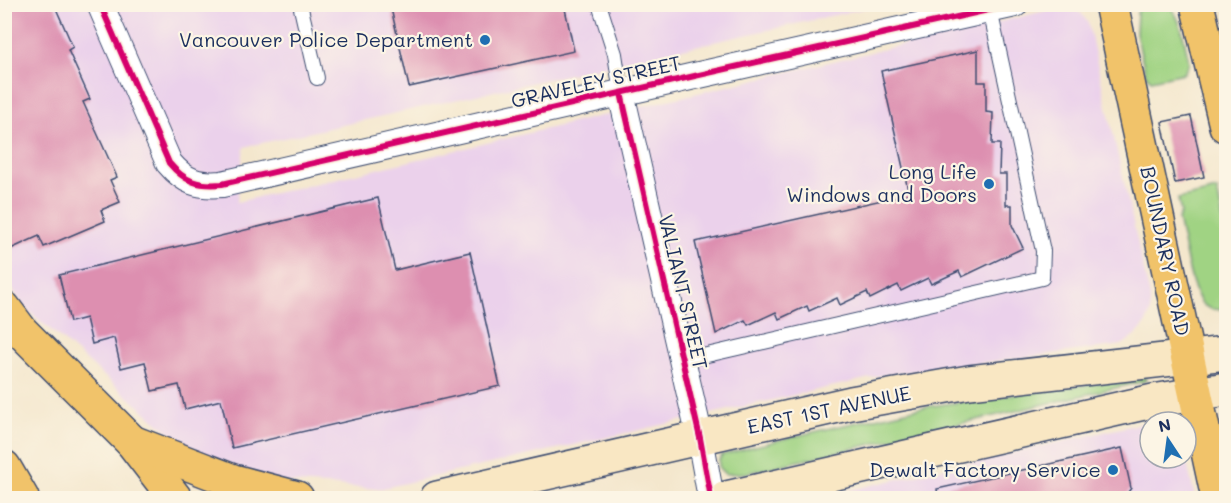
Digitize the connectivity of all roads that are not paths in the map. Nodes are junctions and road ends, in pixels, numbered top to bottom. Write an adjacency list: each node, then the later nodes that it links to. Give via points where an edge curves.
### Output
1 (300, 4): 8 (lane)
2 (599, 4): 9 (lane, via 615,54)
3 (1015, 4): 7 (street, GRAVELEY STREET)
4 (1111, 4): 13 (main road, BOUNDARY ROAD)
5 (1197, 4): 10 (main road)
6 (105, 6): 9 (street, GRAVELEY STREET, via 169,163 196,183 222,184)
7 (990, 10): 9 (street, GRAVELEY STREET); 14 (lane, via 1043,251 1042,278)
8 (317, 78)
9 (621, 93): 14 (street, VALIANT STREET)
10 (1227, 126)
11 (4, 308): 17 (main road, via 22,332)
12 (1227, 353): 13 (main road, EAST 1ST AVENUE)
13 (1189, 358): 15 (main road, BOUNDARY ROAD); 16 (main road, EAST 1ST AVENUE, via 969,382 851,403)
14 (681, 361): 16 (street, VALIANT STREET)
15 (1212, 392): 22 (main road, via 1153,401); 23 (main road, BOUNDARY ROAD)
16 (700, 438): 20 (main road, EAST 1ST AVENUE); 21 (street, VALIANT STREET)
17 (132, 442): 18 (main road); 19 (main road, via 233,481)
18 (175, 498)
19 (297, 498)
20 (436, 498)
21 (711, 498)
22 (726, 498)
23 (1218, 498)

